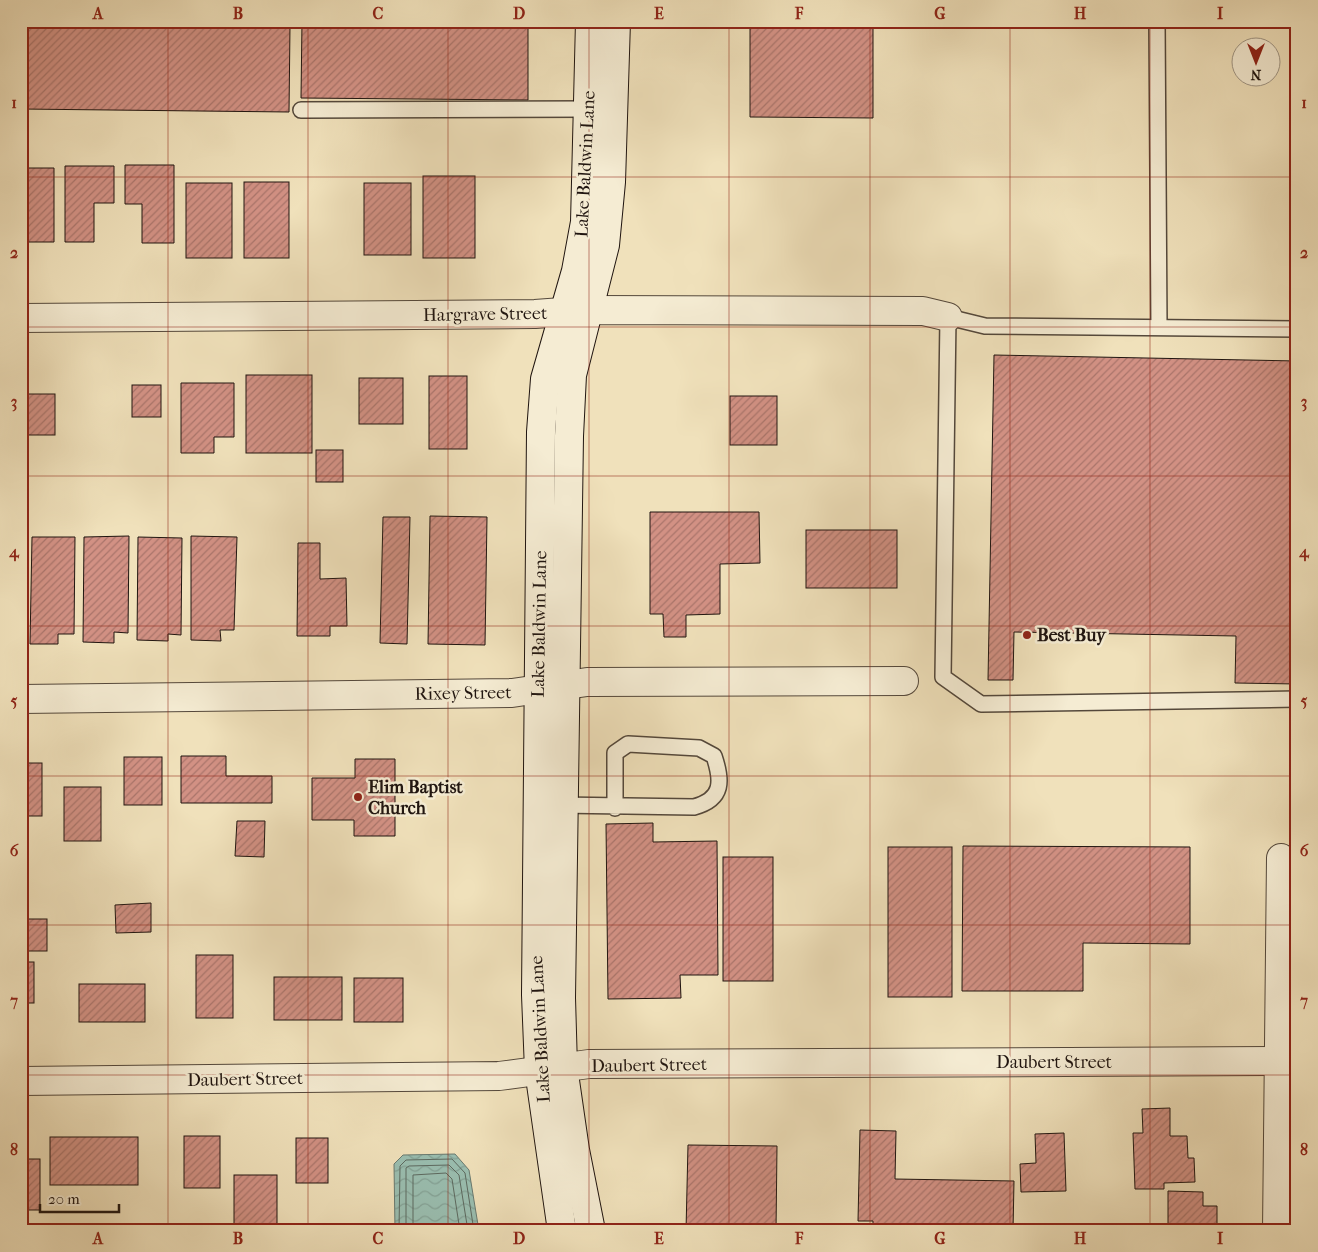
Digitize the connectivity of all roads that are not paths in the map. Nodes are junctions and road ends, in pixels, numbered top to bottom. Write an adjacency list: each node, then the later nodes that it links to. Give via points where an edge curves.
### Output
1 (590, 21): 4 (street, Lake Baldwin Lane)
2 (616, 21): 6 (street, Lake Baldwin Lane, via 612,182 605,245)
3 (1157, 21): 9 (lane)
4 (589, 109): 5 (lane); 6 (street, Lake Baldwin Lane, via 586,222)
5 (301, 110)
6 (577, 311): 7 (street, Hargrave Street, via 923,311); 8 (street, Hargrave Street); 12 (street, Lake Baldwin Lane, via 545,379 541,432)
7 (948, 317): 9 (lane, via 985,326); 14 (lane, via 943,677 981,704)
8 (21, 318)
9 (1159, 327): 10 (lane)
10 (1297, 329)
11 (904, 681): 12 (street, Rixey Street, via 587,682)
12 (551, 687): 13 (street, Rixey Street, via 512,693); 15 (street, Lake Baldwin Lane)
13 (21, 699)
14 (1297, 699)
15 (550, 806): 16 (lane); 19 (street, Lake Baldwin Lane, via 536,995)
16 (615, 808): 16 (lane, via 706,804 717,794 720,775 714,756 699,748 628,744 615,753)
17 (1281, 858): 18 (street)
18 (1278, 1060): 19 (street, Daubert Street, via 588,1064); 23 (street)
19 (551, 1069): 20 (street, Daubert Street, via 499,1076); 21 (street, Lake Baldwin Lane); 22 (street, Lake Baldwin Lane, via 575,1150)
20 (21, 1082)
21 (562, 1231)
22 (591, 1231)
23 (1277, 1231)

